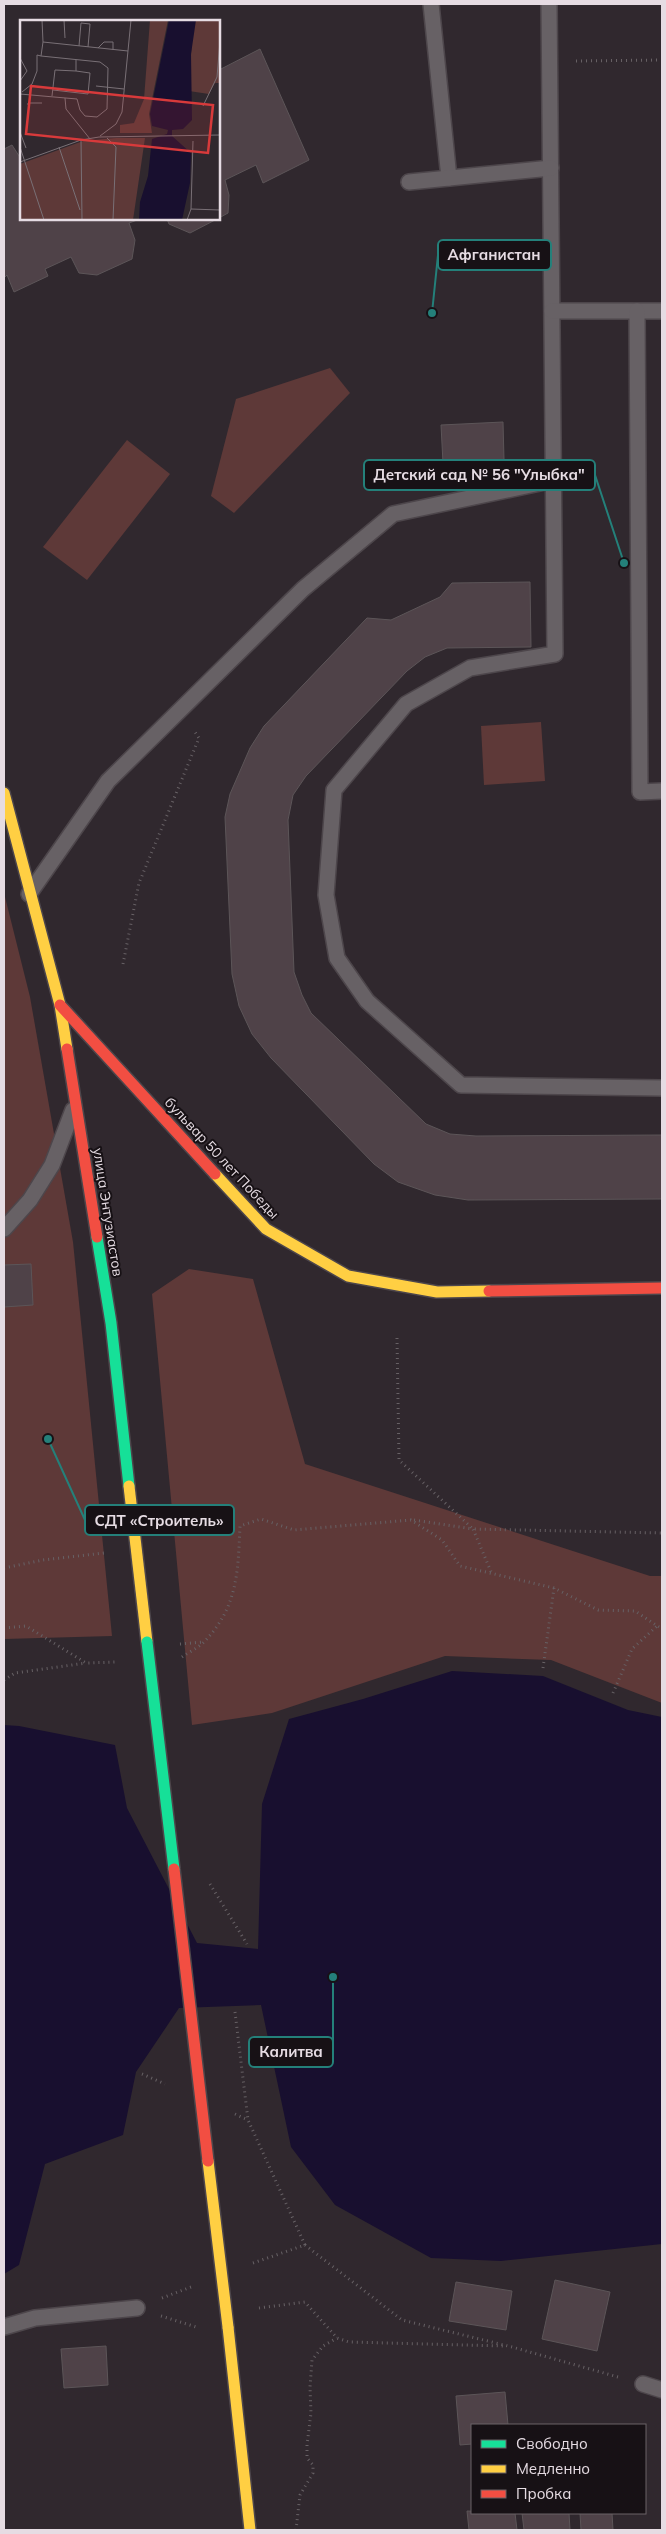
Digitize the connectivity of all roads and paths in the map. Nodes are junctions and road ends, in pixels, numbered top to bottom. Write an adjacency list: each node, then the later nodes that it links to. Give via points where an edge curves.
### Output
1 (431, 4): 6 (lane)
2 (549, 4): 5 (lane)
3 (662, 60): 4 (path)
4 (568, 61)
5 (550, 168): 6 (lane); 8 (lane)
6 (448, 178): 7 (lane)
7 (410, 182)
8 (552, 311): 9 (lane); 11 (lane)
9 (637, 311): 10 (lane); 13 (lane, via 640,792)
10 (662, 311)
11 (554, 480): 12 (lane, via 392,514 303,589); 18 (lane, via 555,654 470,668 406,704 334,790 326,895 337,958 366,1001 460,1085)
12 (180, 709): 15 (lane, via 108,781); 16 (path, via 199,738 139,883)
13 (662, 791)
14 (4, 793): 15 (main road, улица Энтузиастов)
15 (29, 894): 17 (main road, улица Энтузиастов)
16 (123, 964)
17 (60, 1005): 19 (main road, улица Энтузиастов); 21 (main road, бульвар 50 лет Победы, via 266,1229 348,1276 437,1292)
18 (662, 1088)
19 (75, 1106): 20 (lane, via 52,1165 30,1200); 53 (main road, улица Энтузиастов, bridge, via 111,1323)
20 (4, 1229)
21 (662, 1288)
22 (397, 1338): 24 (path, via 399,1460)
23 (411, 1520): 24 (path); 28 (path, via 442,1540 460,1566); 33 (path, via 294,1530 261,1519 240,1526 238,1569 232,1602)
24 (473, 1529): 25 (path); 28 (path)
25 (662, 1533)
26 (112, 1552): 27 (path)
27 (4, 1568)
28 (492, 1574): 29 (path)
29 (554, 1588): 30 (path, via 598,1610 636,1611); 38 (path)
30 (658, 1626): 32 (path); 40 (path, via 632,1649)
31 (4, 1628): 37 (path, via 26,1626)
32 (662, 1629)
33 (204, 1642): 34 (path); 35 (path)
34 (171, 1645)
35 (177, 1660)
36 (122, 1662): 37 (path)
37 (86, 1663): 39 (path, via 15,1673)
38 (543, 1668)
39 (4, 1680)
40 (613, 1693)
41 (235, 2012): 42 (path, via 248,2120)
42 (305, 2245): 43 (path); 50 (path, via 402,2320)
43 (246, 2266)
44 (200, 2283): 45 (path)
45 (137, 2308): 47 (lane, via 35,2318); 48 (path)
46 (258, 2308): 49 (path, via 305,2302)
47 (4, 2327)
48 (198, 2327)
49 (337, 2338): 50 (path, via 349,2342); 54 (path, via 323,2346 312,2360 307,2458 313,2473 300,2495)
50 (512, 2347): 51 (path)
51 (643, 2384): 52 (lane)
52 (662, 2390)
53 (250, 2530)
54 (296, 2530)

